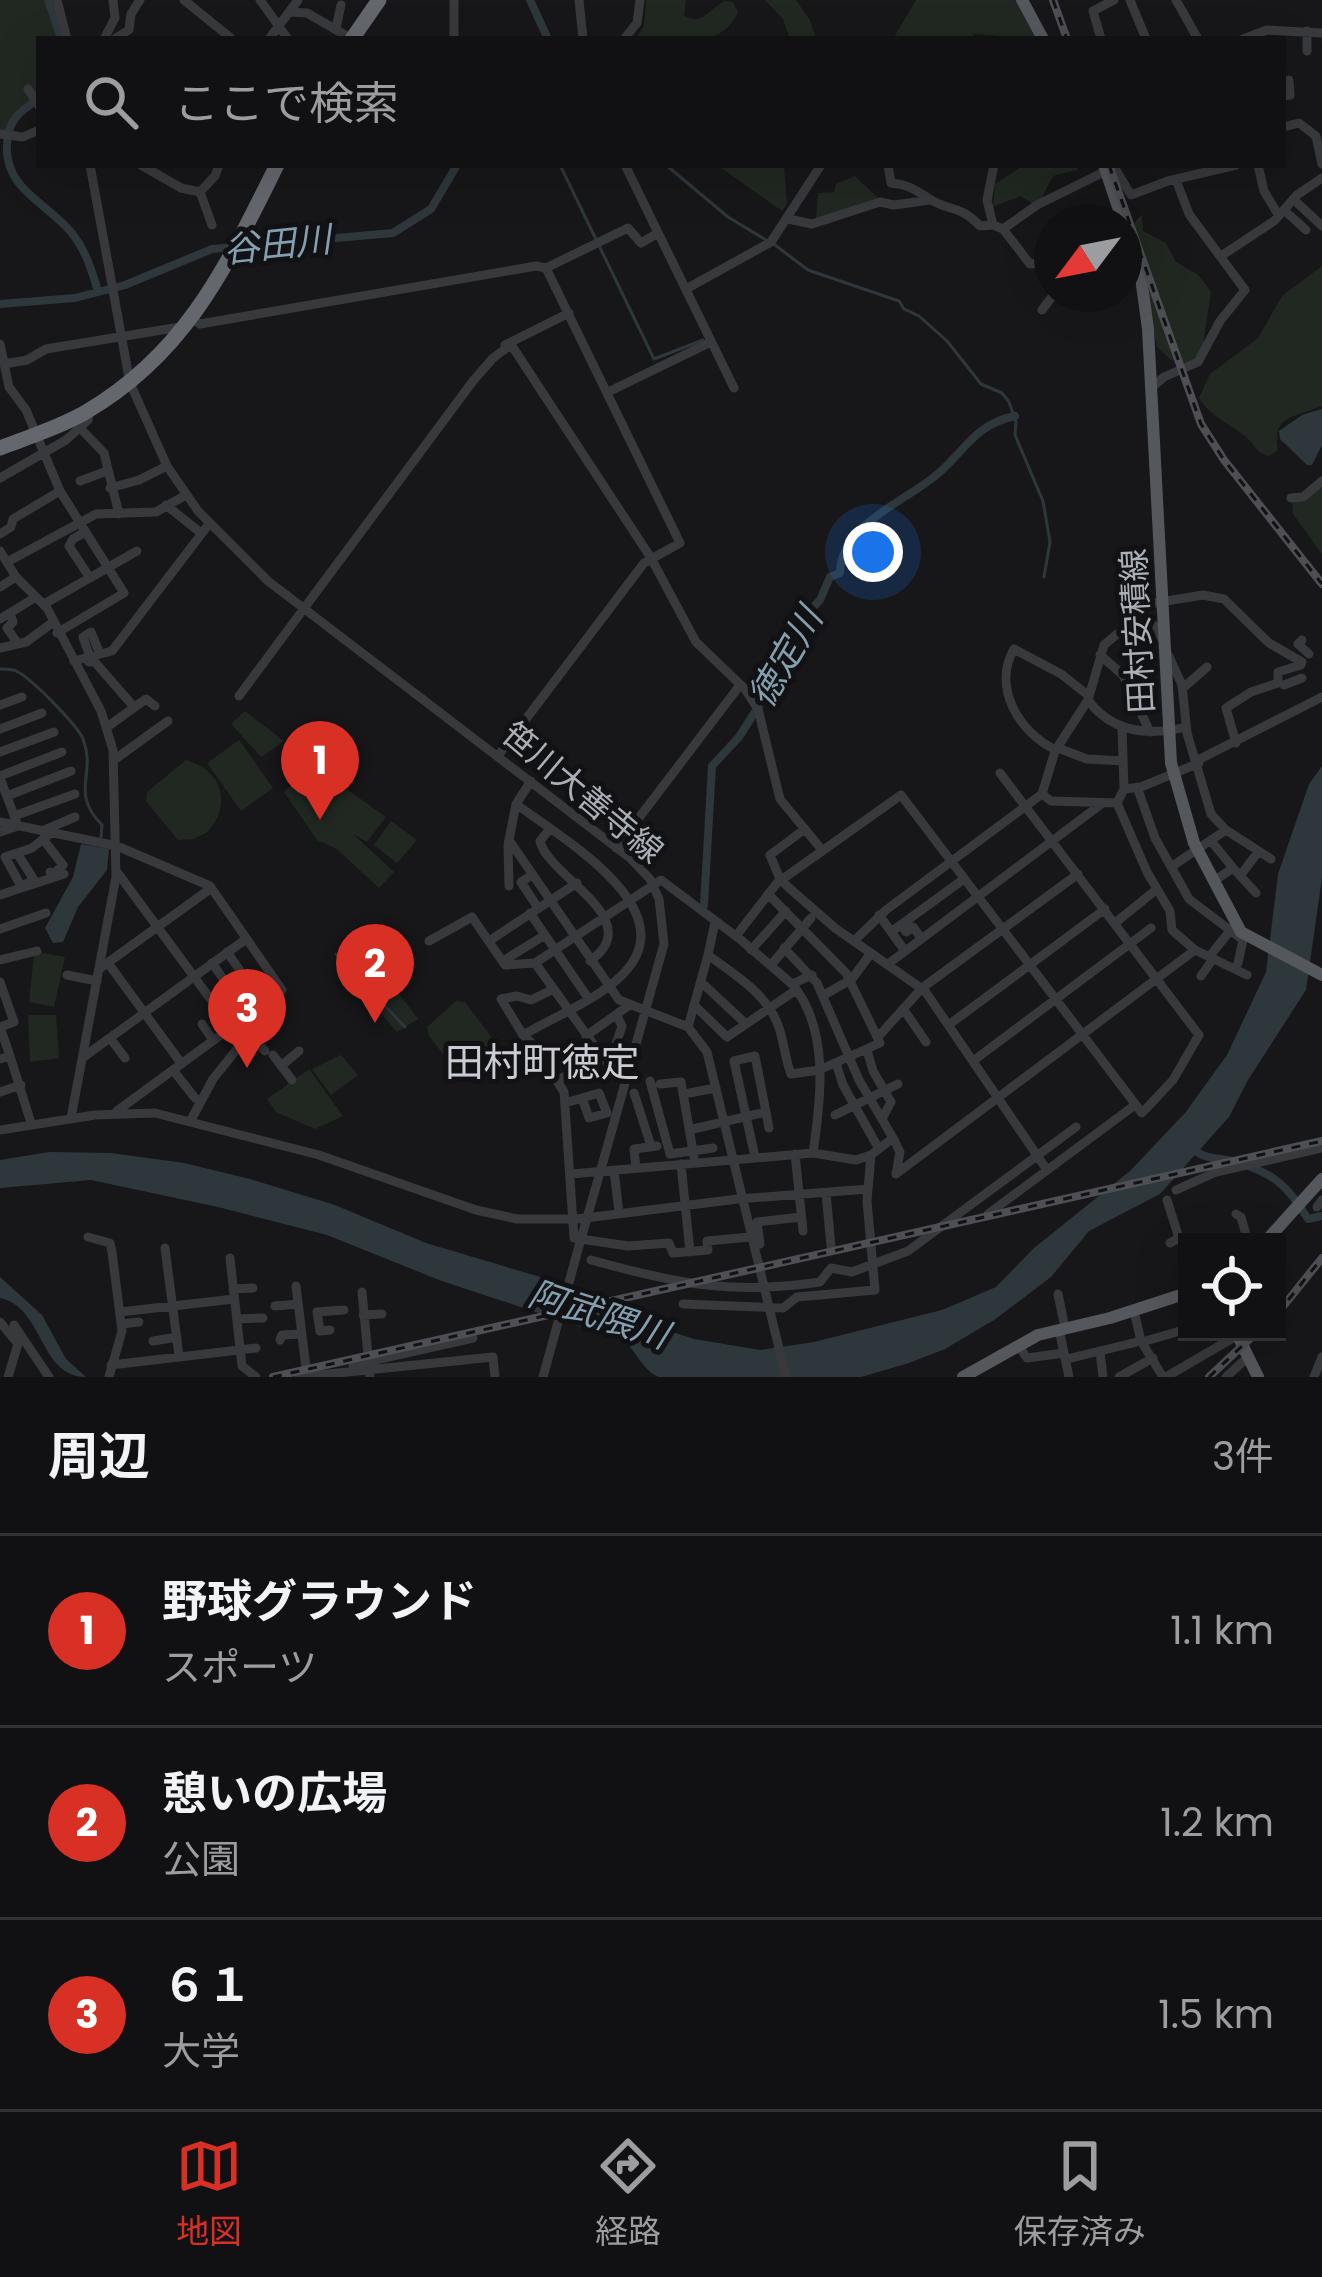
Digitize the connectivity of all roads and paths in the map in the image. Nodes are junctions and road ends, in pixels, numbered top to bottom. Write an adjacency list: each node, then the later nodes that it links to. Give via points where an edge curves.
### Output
1 (57, 0): 22 (street)
2 (113, 0): 23 (street)
3 (140, 0): 24 (street)
4 (184, 0): 25 (street)
5 (260, 0): 18 (street)
6 (298, 0): 17 (street)
7 (379, 0): 29 (highway)
8 (454, 0): 30 (street)
9 (579, 0): 31 (street)
10 (640, 0): 32 (street)
11 (1022, 0): 33 (main road)
12 (1114, 0): 16 (street)
13 (1130, 0): 35 (street)
14 (1176, 0): 36 (street)
15 (341, 5): 19 (street)
16 (1090, 5): 34 (street)
17 (290, 12): 18 (street); 19 (street)
18 (281, 25): 26 (street); 27 (street)
19 (336, 28): 28 (street)
20 (1307, 31): 21 (street); 37 (street); 38 (street)
21 (1322, 33)
22 (66, 36)
23 (106, 36)
24 (119, 36)
25 (228, 36)
26 (272, 36)
27 (286, 36)
28 (348, 36)
29 (354, 36)
30 (454, 36)
31 (583, 36)
32 (626, 36)
33 (1041, 36)
34 (1100, 36)
35 (1145, 36)
36 (1196, 36)
37 (1251, 36)
38 (1307, 51)
39 (1289, 80): 41 (street)
40 (28, 89): 42 (street)
41 (1286, 96)
42 (36, 101)
43 (1286, 126): 46 (street, via 1299,123 1316,136)
44 (36, 132): 45 (street)
45 (3, 134)
46 (1322, 164)
47 (90, 168): 80 (street)
48 (146, 168): 62 (street)
49 (218, 168): 62 (street)
50 (276, 168): 79 (highway)
51 (626, 168): 72 (street)
52 (819, 168): 67 (street)
53 (888, 168): 64 (street, via 891,183)
54 (993, 168): 70 (street, via 987,200)
55 (1109, 168): 70 (street)
56 (1111, 168): 65 (main road, 田村安積線)
57 (1112, 168): 61 (street, via 1131,195)
58 (1224, 168): 61 (street)
59 (1259, 168): 66 (street)
60 (1322, 178): 63 (street)
61 (1176, 180): 73 (street)
62 (200, 192): 68 (street)
63 (1293, 199): 66 (street); 69 (street)
64 (929, 200): 67 (street, via 880,202 815,224); 70 (street)
65 (1117, 204)
66 (1282, 213): 71 (street); 73 (street)
67 (789, 219): 76 (street, via 771,242)
68 (212, 225)
69 (1322, 226)
70 (998, 228): 74 (street)
71 (1306, 230)
72 (658, 233): 75 (street, via 641,243 628,228); 76 (street)
73 (1221, 256): 87 (street, via 1244,295 1198,362)
74 (1034, 264)
75 (546, 268): 78 (street); 79 (street)
76 (686, 289): 81 (street)
77 (1142, 290): 87 (main road, 田村安積線)
78 (568, 313): 83 (street); 89 (street)
79 (190, 323): 80 (street); 85 (highway)
80 (119, 337): 84 (street); 85 (street)
81 (711, 342): 86 (street); 89 (street)
82 (0, 344): 84 (street)
83 (508, 344): 116 (street); 124 (street)
84 (4, 364): 88 (street)
85 (130, 383): 91 (highway); 96 (street)
86 (734, 388)
87 (1151, 388): 123 (main road, 田村安積線)
88 (8, 390): 90 (street); 93 (street)
89 (608, 392): 116 (street, via 680,541)
90 (4, 401)
91 (88, 411): 92 (street); 93 (highway)
92 (81, 428): 95 (street); 97 (street, via 104,453)
93 (34, 434): 94 (highway); 95 (street)
94 (0, 448)
95 (43, 454): 98 (street); 102 (street)
96 (167, 466): 101 (street); 103 (street)
97 (106, 471): 99 (street); 101 (street)
98 (0, 478)
99 (87, 480)
100 (1322, 481): 104 (street)
101 (110, 488): 108 (street)
102 (60, 491): 107 (street); 112 (street)
103 (186, 495): 106 (street); 110 (street)
104 (1292, 498)
105 (14, 501): 107 (street)
106 (166, 506): 108 (street); 110 (street)
107 (23, 512): 113 (street)
108 (120, 514): 111 (street); 112 (street, via 99,513)
109 (100, 527): 112 (street)
110 (205, 528): 124 (street, 笹川大善寺線); 134 (street, via 112,651)
111 (128, 529)
112 (83, 530): 117 (street); 118 (street); 120 (street, via 69,546)
113 (0, 534)
114 (0, 551): 117 (street)
115 (137, 551): 118 (street)
116 (651, 558): 138 (street, via 696,642); 164 (street)
117 (9, 561): 119 (street)
118 (108, 568): 120 (street); 127 (street, via 124,593)
119 (16, 577): 121 (street); 122 (street)
120 (90, 578): 122 (street)
121 (0, 587)
122 (40, 600): 126 (street); 127 (street)
123 (1163, 601): 125 (street); 130 (main road, 田村安積線); 133 (street, via 1224,599 1269,643)
124 (303, 607): 141 (street); 164 (street, 笹川大善寺線)
125 (1144, 611): 130 (street); 132 (street, via 1108,639)
126 (5, 616): 129 (street)
127 (54, 628): 129 (street); 134 (street)
128 (1302, 640): 133 (street)
129 (18, 644): 131 (street)
130 (1165, 646): 140 (street); 154 (main road, 田村安積線)
131 (0, 648)
132 (1100, 656): 145 (street); 159 (street, via 1124,675)
133 (1304, 660): 160 (street, via 1226,708)
134 (75, 663): 137 (street, via 94,661); 144 (street)
135 (1207, 668): 140 (street)
136 (1302, 678): 139 (street)
137 (115, 683): 144 (street); 149 (street)
138 (740, 685): 188 (street, via 759,712 776,788); 199 (street)
139 (1284, 686)
140 (1183, 688): 153 (street)
141 (239, 696)
142 (22, 697): 147 (street)
143 (1322, 697): 151 (street)
144 (94, 698): 155 (street)
145 (1088, 698): 156 (street); 161 (street); 161 (street, via 1061,674 1011,653 1005,673 1012,707)
146 (1282, 704): 151 (street)
147 (0, 706)
148 (155, 706): 149 (street, via 146,699)
149 (134, 707): 155 (street)
150 (42, 713): 157 (street)
151 (1288, 717): 160 (street)
152 (168, 721): 165 (street)
153 (1185, 721): 154 (street); 167 (street)
154 (1168, 724): 159 (street); 170 (main road, 田村安積線)
155 (107, 727): 165 (street)
156 (1122, 727): 159 (street); 166 (street)
157 (0, 729)
158 (54, 732): 162 (street)
159 (1150, 732)
160 (1236, 743): 167 (street)
161 (1057, 749): 166 (street); 176 (street)
162 (0, 752)
163 (62, 752): 171 (street)
164 (498, 756): 172 (street, 笹川大善寺線)
165 (114, 760): 198 (street)
166 (1123, 760): 174 (street)
167 (1199, 762): 170 (street); 178 (street)
168 (71, 771): 177 (street)
169 (1000, 772): 182 (street)
170 (1175, 773): 173 (street); 183 (main road, 田村安積線)
171 (0, 777): 177 (street)
172 (531, 782): 180 (street); 191 (street, 笹川大善寺線)
173 (1137, 787): 174 (street); 207 (street)
174 (1124, 789): 179 (street)
175 (75, 794): 186 (street)
176 (1042, 794): 181 (street); 182 (street)
177 (7, 796): 186 (street)
178 (1208, 801): 183 (street); 185 (street)
179 (1117, 803): 181 (street); 221 (street)
180 (516, 804): 189 (street); 197 (street)
181 (1101, 804): 195 (street)
182 (1027, 806): 195 (street); 206 (street)
183 (1186, 808): 194 (main road, 田村安積線)
184 (75, 817): 193 (street)
185 (1214, 819): 190 (street); 194 (street)
186 (16, 821): 187 (street); 192 (street); 193 (street)
187 (0, 822)
188 (805, 829): 201 (street); 216 (street, via 770,855)
189 (549, 830): 200 (street); 218 (street, via 542,851)
190 (1226, 830): 196 (street); 203 (street)
191 (592, 831): 199 (street, 笹川大善寺線); 200 (street)
192 (0, 832)
193 (46, 834): 198 (street); 204 (street); 208 (street, via 63,865)
194 (1192, 834): 202 (main road, 田村安積線)
195 (1053, 839): 212 (street); 226 (street)
196 (1212, 842): 202 (street); 210 (street)
197 (511, 843): 213 (street); 220 (street)
198 (117, 846): 209 (street); 222 (street)
199 (616, 848): 219 (street, 笹川大善寺線)
200 (577, 850): 230 (street)
201 (822, 850): 206 (street, via 900,794); 216 (street)
202 (1197, 850): 207 (street); 217 (main road, 田村安積線)
203 (1258, 852): 205 (street); 210 (street)
204 (17, 853)
205 (1271, 859)
206 (952, 862): 214 (street); 215 (street)
207 (1173, 871): 221 (street); 238 (street, via 1189,899)
208 (50, 872)
209 (117, 872): 243 (street); 278 (street)
210 (1237, 872): 217 (street); 223 (street)
211 (64, 874): 225 (street)
212 (1078, 874): 232 (street); 248 (street)
213 (532, 875): 229 (street); 233 (street, via 521,882)
214 (964, 879): 226 (street); 227 (street)
215 (928, 880): 227 (street); 236 (street)
216 (782, 881): 224 (street); 256 (street)
217 (1214, 881): 228 (main road, 田村安積線)
218 (577, 883): 229 (street); 237 (street)
219 (653, 885): 230 (street); 239 (street, via 661,880); 306 (street, 笹川大善寺線, via 664,935)
220 (508, 886)
221 (1156, 887): 242 (street); 262 (street, via 1172,930)
222 (210, 889): 243 (street); 253 (street)
223 (1256, 893)
224 (769, 894): 234 (street); 250 (street)
225 (0, 896)
226 (977, 896): 241 (street); 248 (street)
227 (940, 897): 231 (street)
228 (1224, 899): 238 (street, via 1216,904); 244 (main road, 田村安積線)
229 (549, 901): 233 (street); 251 (street)
230 (631, 901): 237 (street); 290 (street, via 638,952)
231 (928, 905): 241 (street); 245 (street)
232 (1105, 909): 242 (street); 276 (street)
233 (534, 910): 249 (street); 255 (street)
234 (786, 911): 240 (street); 260 (street)
235 (46, 913): 247 (street)
236 (879, 916): 245 (street); 256 (street)
237 (604, 919): 251 (street); 269 (street, via 605,946)
238 (1217, 921): 244 (street)
239 (715, 922): 250 (street); 266 (street)
240 (807, 923): 258 (street); 287 (street)
241 (940, 923): 252 (street)
242 (1115, 923): 257 (street)
243 (158, 926): 278 (street); 283 (street)
244 (1234, 927): 267 (street); 272 (street, via 1244,944); 279 (main road, 田村安積線)
245 (896, 928): 252 (street, via 913,927); 261 (street)
246 (1150, 928): 257 (street)
247 (0, 929)
248 (1004, 931): 276 (street); 292 (street)
249 (544, 935): 259 (street); 273 (street)
250 (736, 936): 260 (street)
251 (574, 937): 259 (street); 269 (street)
252 (921, 938): 261 (street)
253 (246, 939): 264 (street); 295 (street)
254 (429, 941): 255 (street, via 472,917)
255 (489, 941): 273 (street)
256 (854, 941): 265 (street)
257 (1131, 944): 285 (street); 299 (street)
258 (784, 948): 275 (street); 281 (street)
259 (555, 950): 271 (street); 298 (street)
260 (751, 950): 275 (street)
261 (905, 950): 274 (street)
262 (1196, 950): 267 (street); 285 (street)
263 (37, 951): 268 (street)
264 (227, 952): 270 (street); 277 (street)
265 (871, 953): 274 (street); 287 (street)
266 (709, 955): 289 (street); 302 (street)
267 (1211, 958): 282 (street); 284 (street)
268 (0, 960)
269 (590, 961): 290 (street)
270 (212, 963): 283 (street); 286 (street)
271 (535, 963): 273 (street); 294 (street)
272 (1238, 963)
273 (501, 964)
274 (888, 964): 292 (street)
275 (771, 965): 291 (street)
276 (1030, 965): 299 (street); 312 (street)
277 (239, 969)
278 (102, 971): 280 (street); 307 (street); 329 (street)
279 (1317, 972)
280 (67, 975)
281 (812, 975): 291 (street); 297 (street)
282 (1247, 975)
283 (194, 976): 296 (street); 316 (street)
284 (1201, 976)
285 (1156, 979): 320 (street); 352 (street, via 1199,1037 1154,1101 1142,1113)
286 (224, 980)
287 (851, 980): 297 (street); 322 (street)
288 (158, 981): 296 (street)
289 (700, 982): 300 (street); 311 (street)
290 (608, 987): 298 (street); 301 (street)
291 (794, 987): 302 (street); 314 (street)
292 (922, 988): 304 (street); 312 (street)
293 (1, 989): 315 (street, via 14,1022)
294 (554, 989): 303 (street); 319 (street, via 531,1000 501,999)
295 (282, 990): 316 (street); 318 (street)
296 (168, 995): 307 (street)
297 (824, 995): 309 (street)
298 (588, 998): 303 (street)
299 (1055, 1000): 320 (street); 333 (street)
300 (694, 1005): 311 (street, via 725,1036); 317 (street)
301 (628, 1006): 306 (street); 308 (street)
302 (770, 1008): 311 (street); 337 (street, via 788,1072)
303 (568, 1009): 319 (street); 321 (street)
304 (904, 1010): 322 (street); 325 (street)
305 (119, 1012): 313 (street)
306 (646, 1012): 317 (street); 459 (street, 笹川大善寺線, bridge)
307 (144, 1013): 313 (street); 336 (street)
308 (617, 1016): 321 (street); 328 (street, via 622,1025 609,1064)
309 (834, 1018): 314 (street); 330 (street)
310 (202, 1024): 324 (street)
311 (746, 1024)
312 (950, 1024): 333 (street)
313 (128, 1025): 323 (street)
314 (814, 1026): 337 (street)
315 (0, 1027): 331 (street)
316 (231, 1027): 324 (street)
317 (688, 1027): 342 (street, via 707,1052)
318 (249, 1033): 335 (street); 360 (street)
319 (523, 1035): 339 (street)
320 (1082, 1035): 350 (street); 352 (street)
321 (586, 1036): 328 (street)
322 (878, 1037): 326 (street)
323 (110, 1038): 329 (street); 332 (street)
324 (213, 1040): 336 (street)
325 (926, 1042)
326 (867, 1050): 330 (street); 343 (street)
327 (299, 1052): 335 (street)
328 (600, 1055): 339 (street)
329 (83, 1056): 357 (street)
330 (852, 1057): 334 (street); 349 (street)
331 (5, 1058): 340 (street)
332 (124, 1058)
333 (973, 1061): 350 (street)
334 (836, 1064): 337 (street); 353 (street)
335 (281, 1066): 338 (street)
336 (177, 1067): 347 (street); 355 (street, via 148,1080)
337 (819, 1070): 373 (street)
338 (292, 1080)
339 (557, 1081): 351 (street)
340 (21, 1084): 344 (street); 362 (street)
341 (898, 1084): 343 (street)
342 (716, 1088): 346 (street); 361 (street)
343 (885, 1091): 349 (street); 359 (street, via 891,1102)
344 (0, 1092)
345 (634, 1094): 369 (street)
346 (689, 1094)
347 (195, 1098)
348 (582, 1099): 351 (street)
349 (870, 1099): 353 (street); 359 (street)
350 (996, 1100): 367 (street, via 896,1174 900,1152); 375 (street)
351 (565, 1103): 383 (street)
352 (1135, 1105): 382 (street)
353 (855, 1106): 356 (street); 372 (street)
354 (766, 1112): 358 (street); 358 (street, via 755,1056 741,1059 734,1063); 364 (street)
355 (116, 1113): 357 (street); 360 (street)
356 (835, 1115)
357 (71, 1118): 362 (street)
358 (744, 1118): 361 (street); 376 (street)
359 (882, 1119): 367 (street)
360 (191, 1120): 396 (street, via 475,1209)
361 (724, 1122): 366 (street); 378 (street)
362 (31, 1123): 365 (street)
363 (1076, 1127): 375 (street)
364 (770, 1128)
365 (0, 1130)
366 (689, 1130): 368 (street, via 681,1082 655,1082); 377 (street)
367 (892, 1138): 372 (street)
368 (668, 1145): 369 (street); 377 (street, via 671,1155)
369 (651, 1146): 380 (street, via 634,1150)
370 (713, 1148): 377 (street)
371 (1322, 1148): 386 (street, via 1216,1172)
372 (875, 1152): 373 (street, via 856,1160); 385 (street)
373 (813, 1153): 374 (street)
374 (795, 1154): 376 (street); 388 (street)
375 (1037, 1156): 382 (street); 408 (street, via 908,1251)
376 (754, 1157): 378 (street)
377 (694, 1158): 378 (street); 379 (street)
378 (732, 1159): 389 (street)
379 (681, 1164): 380 (street); 391 (street)
380 (636, 1168): 381 (street)
381 (614, 1170): 383 (street); 392 (street)
382 (1047, 1170): 393 (street)
383 (571, 1174): 396 (street)
384 (1321, 1184): 399 (main road)
385 (868, 1189): 387 (street); 408 (street)
386 (1176, 1190)
387 (826, 1193): 388 (street); 403 (street)
388 (799, 1196): 389 (street); 395 (street)
389 (741, 1199): 391 (street); 401 (street)
390 (1167, 1200): 402 (street, via 1179,1238)
391 (685, 1206): 392 (street); 405 (street)
392 (619, 1214): 396 (street)
393 (988, 1214)
394 (1236, 1214): 398 (street)
395 (801, 1217): 397 (street); 401 (street, via 757,1222)
396 (574, 1219): 405 (street, via 574,1238 590,1243 669,1243 673,1253)
397 (802, 1231)
398 (1246, 1233)
399 (1274, 1233)
400 (88, 1237): 424 (street, via 110,1243)
401 (755, 1240): 405 (street, via 707,1241 708,1250); 411 (street)
402 (1170, 1243)
403 (831, 1246)
404 (165, 1248): 418 (street)
405 (690, 1252)
406 (230, 1258): 413 (street)
407 (591, 1260): 411 (street, via 668,1281)
408 (872, 1267): 411 (street, via 831,1268 820,1282); 420 (street, via 874,1291 796,1297)
409 (296, 1286): 416 (street)
410 (253, 1288): 413 (street)
411 (764, 1290): 420 (street)
412 (362, 1292): 428 (street)
413 (234, 1294): 418 (street); 426 (street)
414 (1058, 1294): 434 (street)
415 (1178, 1297): 422 (main road)
416 (298, 1304): 419 (street); 433 (street)
417 (683, 1304): 420 (street)
418 (172, 1306): 424 (street); 437 (street)
419 (275, 1306)
420 (769, 1309): 466 (street)
421 (344, 1310): 427 (street, via 317,1312)
422 (1134, 1311): 434 (main road); 441 (street)
423 (382, 1314): 428 (street)
424 (120, 1318): 430 (street); 457 (street)
425 (262, 1318): 426 (street)
426 (237, 1319): 446 (street)
427 (318, 1321): 433 (street); 435 (street, via 320,1331)
428 (364, 1321): 432 (street); 456 (street)
429 (0, 1322): 460 (street, via 18,1344)
430 (139, 1322)
431 (14, 1324): 462 (street)
432 (379, 1327)
433 (301, 1328): 439 (street); 461 (street)
434 (1062, 1328): 444 (main road); 449 (street)
435 (330, 1330)
436 (1178, 1331): 441 (street)
437 (177, 1337): 440 (street); 448 (street)
438 (473, 1338): 456 (street)
439 (280, 1340)
440 (153, 1341)
441 (1142, 1341): 447 (street); 453 (street)
442 (1230, 1341): 471 (street)
443 (1243, 1341): 451 (main road)
444 (1018, 1346): 449 (street, via 1027,1358); 458 (main road)
445 (256, 1348): 446 (street)
446 (241, 1350): 448 (street); 463 (street, via 242,1366)
447 (1100, 1352): 449 (street); 469 (street)
448 (179, 1356): 454 (street)
449 (1065, 1356): 468 (street)
450 (150, 1357): 454 (street)
451 (1248, 1357): 472 (street); 473 (main road)
452 (1322, 1357): 474 (street)
453 (1154, 1358): 470 (street); 471 (street)
454 (165, 1359): 457 (street)
455 (431, 1363): 456 (street); 464 (street); 465 (street, via 493,1357)
456 (369, 1369): 461 (street)
457 (110, 1370)
458 (987, 1371): 467 (main road)
459 (544, 1372)
460 (6, 1375)
461 (304, 1376)
462 (49, 1377)
463 (256, 1377)
464 (433, 1377)
465 (495, 1377)
466 (786, 1377)
467 (963, 1377)
468 (1069, 1377)
469 (1103, 1377)
470 (1119, 1377)
471 (1164, 1377)
472 (1226, 1377)
473 (1258, 1377)
474 (1314, 1377)

